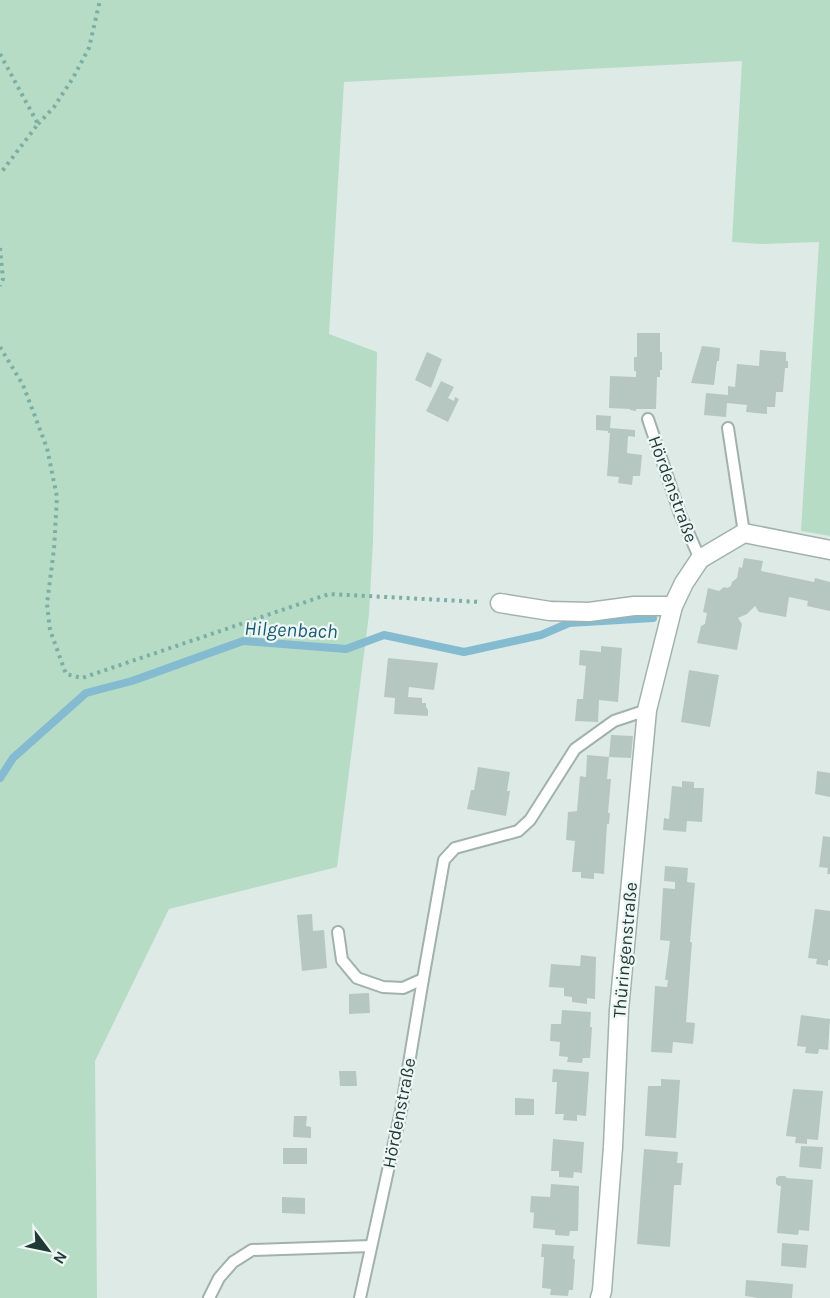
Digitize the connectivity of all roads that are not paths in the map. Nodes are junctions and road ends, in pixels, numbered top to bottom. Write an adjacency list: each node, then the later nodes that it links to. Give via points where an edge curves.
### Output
1 (648, 419): 5 (lane, Hördenstraße, via 680,514)
2 (728, 428): 3 (lane)
3 (744, 533): 4 (street); 5 (street, Hördenstraße)
4 (830, 550)
5 (700, 559): 7 (street, Hördenstraße)
6 (500, 603): 7 (street, via 590,612)
7 (673, 606): 8 (street, Thüringenstraße)
8 (647, 710): 10 (lane, Hördenstraße, via 614,721 575,749 530,820 518,831 455,848 444,860); 14 (street, Thüringenstraße, via 620,998)
9 (339, 932): 10 (lane, via 342,960 357,978 382,987 403,988)
10 (423, 979): 11 (lane, Hördenstraße, via 401,1111)
11 (371, 1246): 12 (lane, via 252,1250 233,1262); 13 (lane, Hördenstraße)
12 (208, 1298)
13 (360, 1298)
14 (600, 1298)

